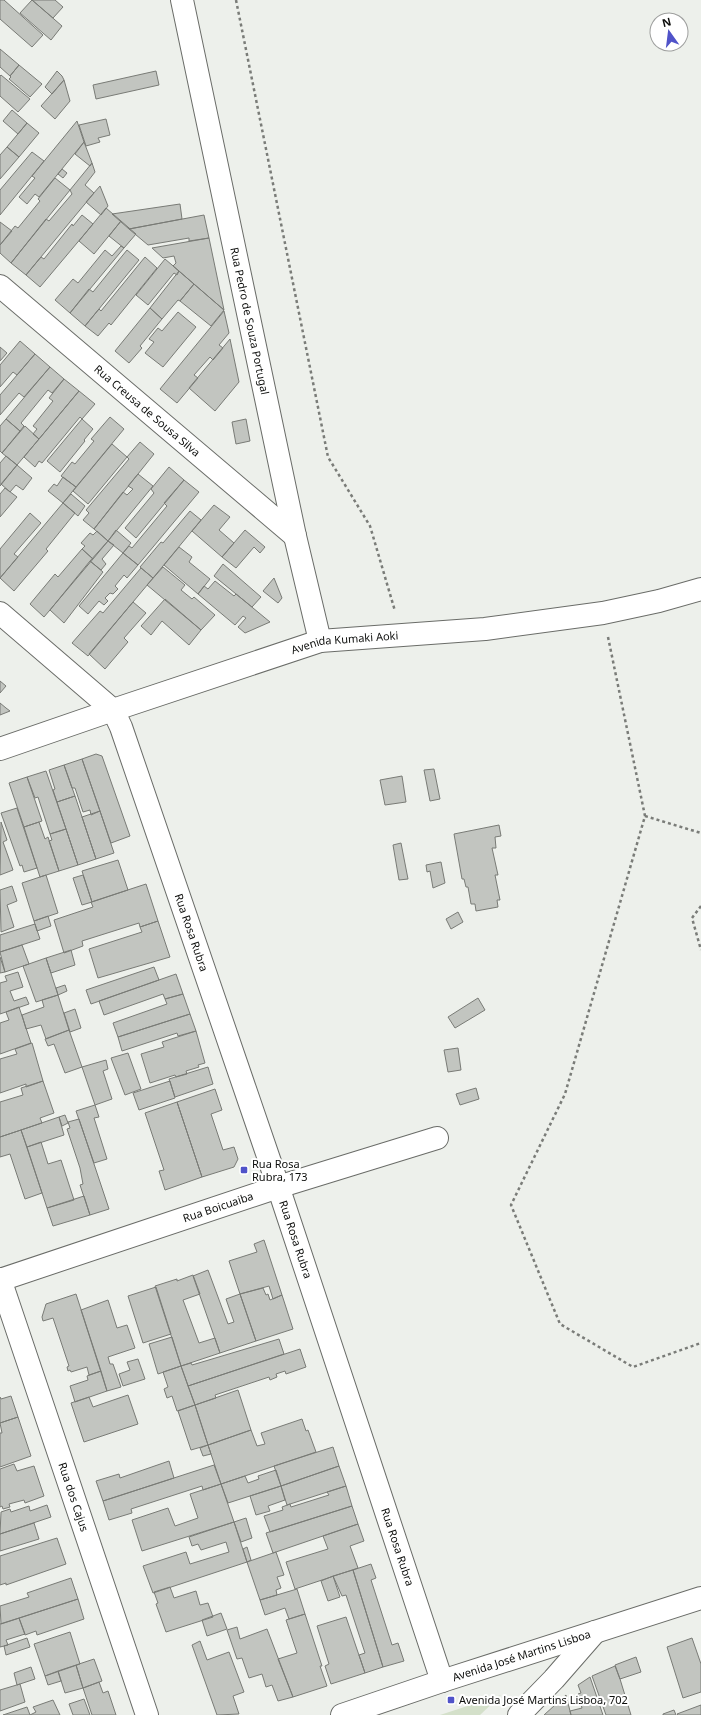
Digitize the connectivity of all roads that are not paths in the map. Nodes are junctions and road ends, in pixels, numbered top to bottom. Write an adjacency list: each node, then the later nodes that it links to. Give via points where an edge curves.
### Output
1 (182, 0): 3 (street, Rua Pedro de Souza Portugal)
2 (0, 286): 3 (street, Rua Creusa de Sousa Silva)
3 (295, 536): 6 (street, Rua Pedro de Souza Portugal)
4 (701, 589): 6 (street, Avenida Kumaki Aoki, via 603,613 485,629)
5 (0, 613): 7 (street)
6 (320, 641): 7 (street, Avenida Kumaki Aoki)
7 (113, 710): 8 (street, Avenida Kumaki Aoki); 10 (street, Rua Rosa Rubra, via 132,758)
8 (0, 749)
9 (437, 1138): 10 (street, Rua Boicuaiba)
10 (278, 1187): 11 (street, Rua Boicuaiba); 14 (street, Rua Rosa Rubra)
11 (0, 1280): 15 (street, Rua dos Cajus)
12 (701, 1598): 13 (street, Avenida José Martins Lisboa)
13 (595, 1632): 14 (street, Avenida José Martins Lisboa); 17 (street)
14 (442, 1681): 16 (street, Avenida José Martins Lisboa)
15 (147, 1715)
16 (342, 1715)
17 (519, 1715)

